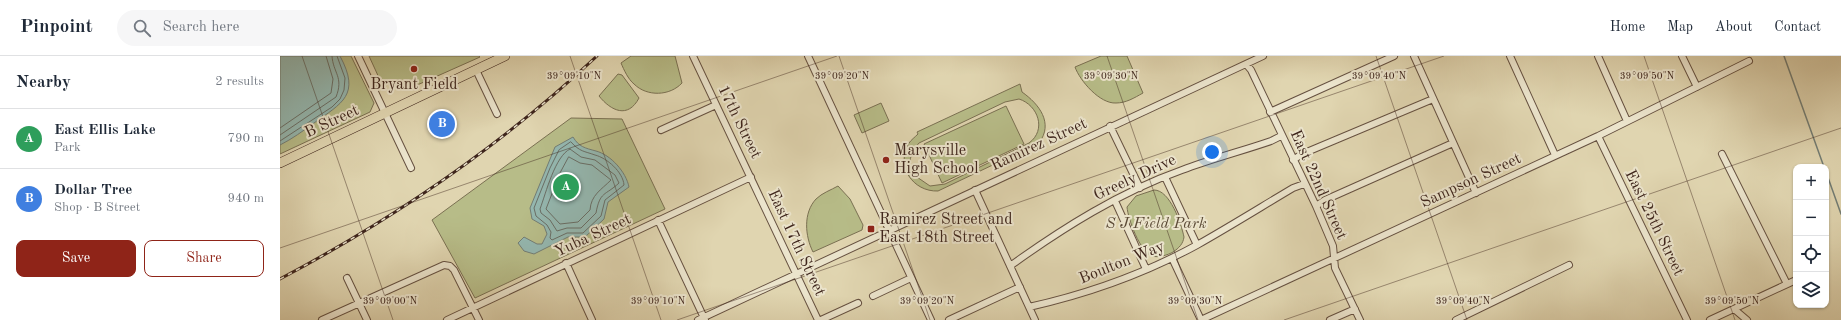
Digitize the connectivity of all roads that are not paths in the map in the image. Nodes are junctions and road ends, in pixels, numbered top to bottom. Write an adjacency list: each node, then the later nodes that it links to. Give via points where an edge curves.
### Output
1 (358, 56): 18 (street)
2 (505, 56): 13 (highway, B Street)
3 (693, 56): 16 (street, 17th Street)
4 (808, 56): 40 (street)
5 (1262, 56): 12 (street, Ramirez Street)
6 (1394, 56): 17 (street)
7 (1414, 56): 15 (street)
8 (1510, 56): 27 (street)
9 (1598, 56): 20 (street)
10 (1682, 56): 14 (street)
11 (1749, 61): 14 (street, Sampson Street)
12 (1246, 64): 17 (street, East 22nd Street); 21 (street, Ramirez Street)
13 (476, 70): 18 (highway, B Street); 19 (street)
14 (1697, 87): 20 (street, Sampson Street)
15 (1433, 99): 25 (street); 28 (street)
16 (716, 105): 22 (street); 31 (street, 17th Street)
17 (1270, 112): 23 (street, East 22nd Street)
18 (384, 114): 29 (highway, B Street); 30 (street)
19 (497, 114)
20 (1627, 121): 24 (street, Sampson Street)
21 (1110, 126): 34 (street); 35 (street, Ramirez Street)
22 (661, 130)
23 (1281, 136): 28 (street, East 22nd Street); 32 (street, Greely Drive)
24 (1598, 136): 27 (street, Sampson Street); 75 (street, East 25th Street)
25 (1453, 143): 36 (street); 38 (street)
26 (1722, 154): 52 (street)
27 (1555, 155): 36 (street, Sampson Street)
28 (1293, 160): 33 (street, East 22nd Street)
29 (280, 163)
30 (411, 168)
31 (751, 177): 39 (street, Yuba Street); 48 (street, East 17th Street)
32 (1165, 177): 34 (street, Greely Drive); 41 (street)
33 (1304, 184): 38 (street, East 22nd Street); 41 (street, Boulton Way)
34 (1140, 188): 37 (street, Greely Drive)
35 (974, 190): 40 (street, Ramirez Street); 46 (street)
36 (1476, 193): 42 (street, Sampson Street)
37 (1115, 201): 46 (street, Greely Drive, via 1060,232); 47 (street)
38 (1316, 206): 42 (street, East 22nd Street, via 1333,246)
39 (658, 220): 44 (street, Yuba Street); 61 (street)
40 (889, 230): 48 (street, Ramirez Street); 50 (street)
41 (1196, 245): 43 (street, Boulton Way)
42 (1334, 257): 59 (street, East 22nd Street, via 1335,268); 71 (street, Sampson Street)
43 (1172, 258): 47 (street, Boulton Way); 71 (street)
44 (566, 263): 58 (street, Yuba Street); 66 (street)
45 (1569, 265): 74 (street)
46 (1010, 266): 53 (street)
47 (1146, 269): 57 (street, Boulton Way, via 1087,292)
48 (796, 274): 61 (street, Ramirez Street); 67 (street, East 17th Street)
49 (347, 278): 55 (street)
50 (911, 278): 54 (street); 68 (street)
51 (1793, 281): 52 (street)
52 (1786, 284): 60 (street)
53 (1020, 287): 57 (street); 69 (street)
54 (872, 296)
55 (359, 302): 58 (street, via 438,266 450,266); 62 (street); 63 (street)
56 (858, 303): 67 (street)
57 (1029, 307): 70 (street)
58 (474, 308): 64 (street, Yuba Street); 65 (street)
59 (1355, 309): 72 (street); 73 (street, East 22nd Street)
60 (1734, 309): 76 (street); 77 (street)
61 (702, 319)
62 (322, 320)
63 (367, 320)
64 (447, 320)
65 (480, 320)
66 (592, 320)
67 (819, 320)
68 (931, 320)
69 (949, 320)
70 (1035, 320)
71 (1201, 320)
72 (1330, 320)
73 (1360, 320)
74 (1456, 320)
75 (1686, 320)
76 (1710, 320)
77 (1747, 320)

